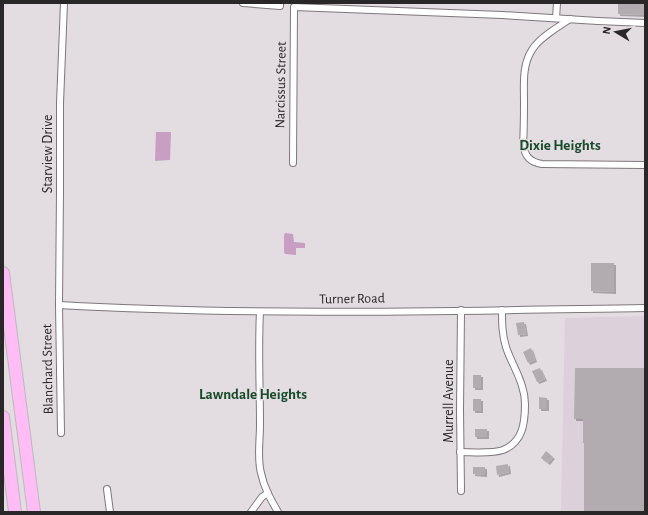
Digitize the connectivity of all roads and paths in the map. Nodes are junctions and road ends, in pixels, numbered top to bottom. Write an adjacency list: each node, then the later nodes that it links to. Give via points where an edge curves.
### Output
1 (64, 3): 12 (street, Starview Drive, via 60,103)
2 (243, 3): 4 (street)
3 (557, 3): 6 (street)
4 (280, 4)
5 (373, 6): 6 (street); 9 (street, Narcissus Street, via 294,7)
6 (556, 18): 7 (street)
7 (570, 19): 8 (street); 10 (street, via 531,50 525,66 523,144 526,155 542,164)
8 (645, 23)
9 (293, 163)
10 (645, 164)
11 (3, 272): 24 (highway)
12 (59, 305): 16 (street, Turner Road); 18 (street, Blanchard Street)
13 (645, 308): 15 (street, Turner Road)
14 (461, 310): 15 (street, Turner Road); 16 (street, Turner Road); 19 (street, Murrell Avenue)
15 (502, 310): 19 (street, via 503,338 521,381 524,395 522,432 503,450)
16 (260, 312): 22 (street, via 259,463 262,482)
17 (3, 417): 23 (highway)
18 (61, 433)
19 (460, 452): 21 (street, Murrell Avenue)
20 (107, 489): 25 (street)
21 (461, 491)
22 (268, 493): 26 (street); 27 (street)
23 (15, 512)
24 (34, 512)
25 (110, 512)
26 (251, 512)
27 (278, 512)

